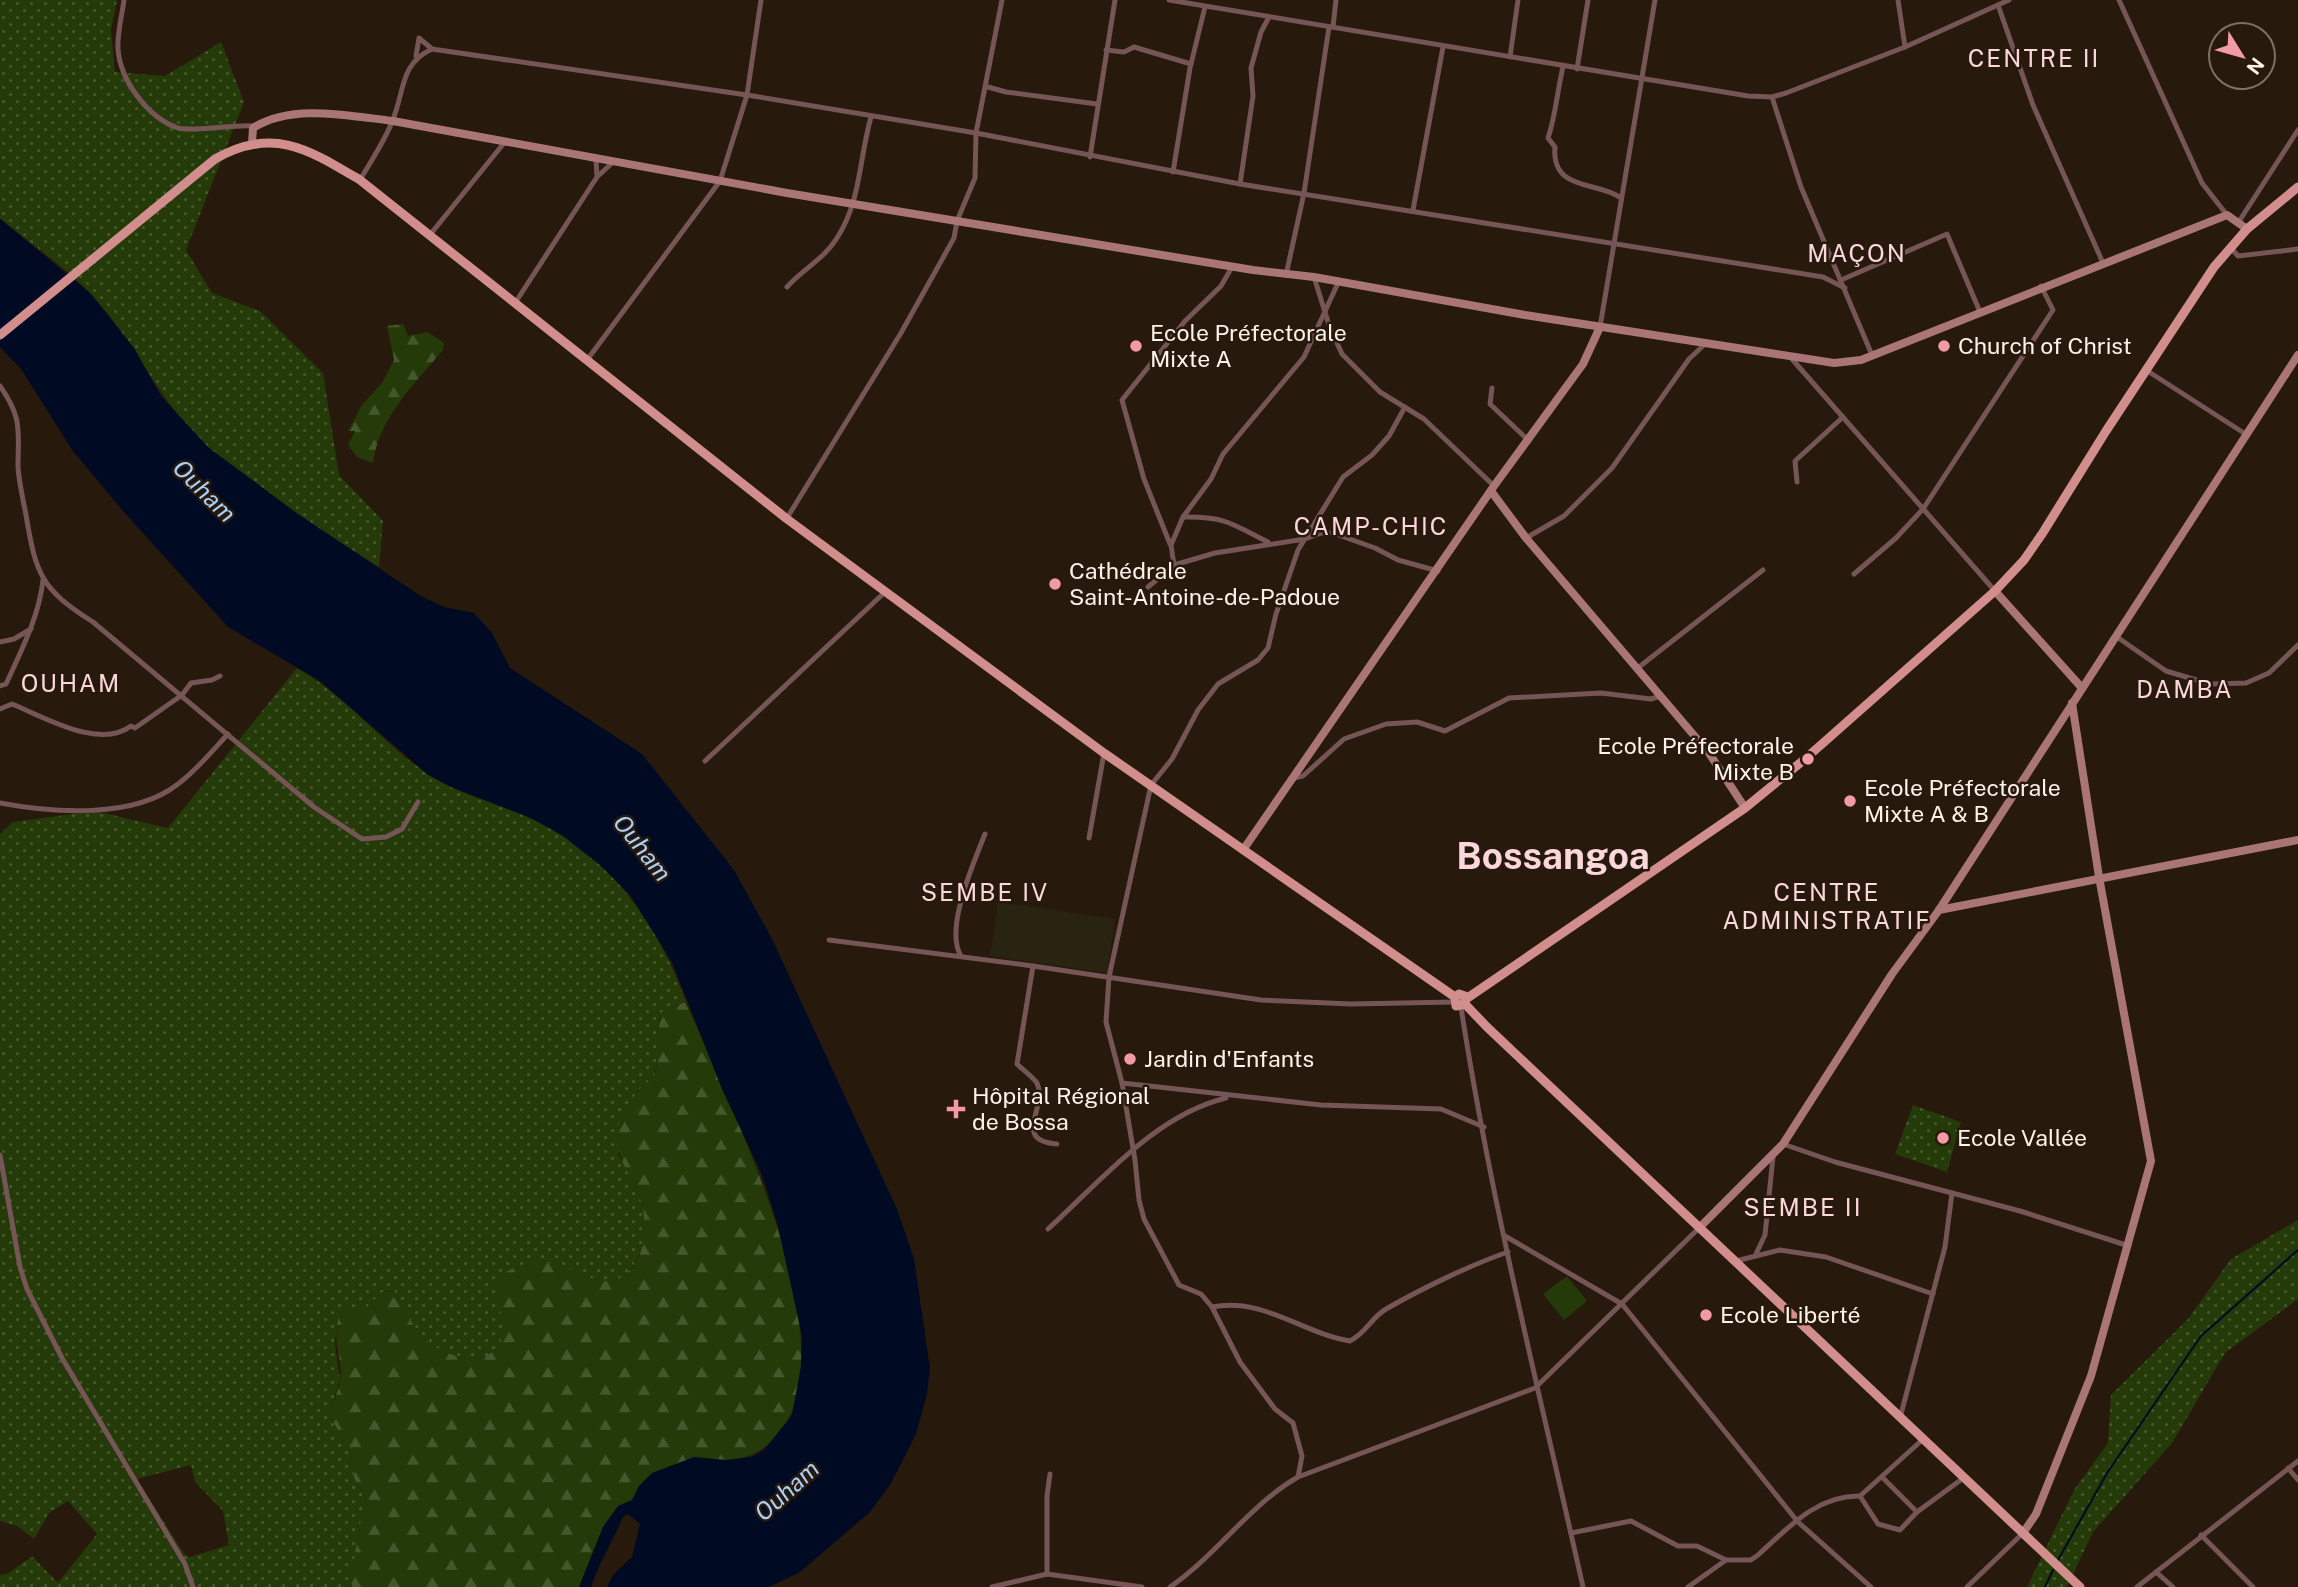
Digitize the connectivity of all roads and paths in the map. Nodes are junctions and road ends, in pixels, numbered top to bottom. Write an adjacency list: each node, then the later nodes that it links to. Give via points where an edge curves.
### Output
1 (124, 0): 33 (street, via 118,48 123,71 145,106 179,128)
2 (761, 0): 28 (street)
3 (1002, 0): 27 (street)
4 (1115, 0): 20 (street)
5 (1169, 0): 13 (street)
6 (1336, 0): 16 (street)
7 (1518, 0): 22 (street)
8 (1588, 0): 25 (street)
9 (1655, 0): 26 (street)
10 (1898, 0): 18 (street)
11 (2009, 0): 14 (street)
12 (2119, 0): 51 (street, via 2202,183)
13 (1204, 5): 15 (street); 23 (street)
14 (1998, 5): 18 (street); 59 (street, via 2034,105)
15 (1269, 18): 16 (street); 45 (street, via 1251,68 1253,96)
16 (1331, 27): 17 (street); 47 (street)
17 (1443, 47): 22 (street); 50 (street)
18 (1905, 47): 29 (street)
19 (432, 49): 21 (street); 21 (street, via 419,38); 28 (street)
20 (1106, 50): 23 (street, via 1124,52 1134,47); 30 (street)
21 (416, 56): 32 (street)
22 (1510, 57): 24 (street)
23 (1191, 64): 41 (street)
24 (1563, 67): 25 (street); 48 (street, via 1548,138 1562,174 1578,186 1612,191)
25 (1577, 69): 26 (street)
26 (1641, 78): 29 (street); 48 (street)
27 (988, 87): 30 (street); 35 (street)
28 (747, 95): 31 (street); 44 (street)
29 (1772, 97): 63 (street, via 1801,187)
30 (1097, 104): 38 (street)
31 (871, 117): 35 (street); 49 (street)
32 (393, 121): 33 (street, via 291,116); 37 (street); 43 (street)
33 (254, 126): 36 (street)
34 (2298, 130): 53 (street)
35 (976, 133): 38 (street); 52 (street, via 975,178)
36 (252, 143): 43 (main road, via 300,148); 72 (main road, via 215,159)
37 (504, 143): 39 (street); 55 (street)
38 (1090, 157): 41 (street)
39 (596, 160): 40 (street); 42 (street)
40 (612, 163): 42 (street); 44 (street)
41 (1173, 172): 45 (street)
42 (597, 177): 68 (street)
43 (360, 180): 55 (main road)
44 (720, 181): 49 (street); 77 (street)
45 (1240, 184): 47 (street)
46 (2298, 187): 54 (main road)
47 (1304, 193): 50 (street); 61 (street)
48 (1621, 198): 56 (street)
49 (856, 203): 52 (street); 66 (street, via 836,239)
50 (1413, 210): 56 (street)
51 (2227, 215): 53 (street); 59 (street)
52 (957, 221): 60 (street); 89 (street, via 945,256)
53 (2238, 223): 54 (street)
54 (2247, 229): 57 (main road)
55 (429, 237): 68 (main road)
56 (1614, 243): 67 (street, via 1823,278); 71 (street)
57 (2230, 247): 58 (street, via 2238,256 2250,257); 78 (main road)
58 (2298, 249)
59 (2103, 263): 65 (street)
60 (1232, 267): 61 (street); 93 (street, via 1221,286 1185,321 1122,400 1144,479)
61 (1286, 275): 62 (street)
62 (1314, 277): 64 (street); 69 (street)
63 (1841, 280): 67 (street); 70 (street, via 1947,234)
64 (1338, 283): 69 (street); 71 (street)
65 (2042, 286): 70 (street); 87 (street, via 2053,310)
66 (787, 287)
67 (1844, 288): 74 (street)
68 (515, 303): 77 (main road)
69 (1325, 312): 81 (street, via 1342,354 1380,393); 88 (street, via 1304,356 1223,454)
70 (1980, 312): 74 (street)
71 (1600, 327): 73 (street); 84 (street, via 1583,365)
72 (0, 335)
73 (1704, 344): 76 (street); 90 (street, via 1612,468 1564,516)
74 (1872, 355): 76 (street, via 1849,363)
75 (2298, 355): 83 (street)
76 (1792, 359): 82 (street)
77 (587, 360): 89 (main road)
78 (2146, 370): 83 (street); 100 (main road, via 2042,534)
79 (0, 386): 98 (street, via 19,420 18,470 33,561)
80 (1492, 388): 84 (street, via 1490,404)
81 (1405, 407): 86 (street, via 1424,419); 91 (street, via 1389,436 1343,477)
82 (1843, 417): 85 (street, via 1795,461); 87 (street)
83 (2246, 435): 103 (street)
84 (1529, 440): 86 (street)
85 (1797, 482)
86 (1492, 489): 90 (street); 96 (street)
87 (1923, 509): 97 (street); 100 (street)
88 (1183, 517): 92 (street, via 1232,521); 93 (street)
89 (787, 519): 101 (main road)
90 (1525, 538): 106 (street)
91 (1305, 539): 92 (street); 96 (street, via 1333,533); 118 (street, via 1268,648 1258,660 1218,684 1172,759)
92 (1269, 542): 94 (street)
93 (1171, 545): 94 (street)
94 (1174, 565): 99 (street)
95 (1763, 569): 106 (street)
96 (1438, 571): 117 (street)
97 (1854, 574)
98 (43, 580): 102 (street); 110 (street, via 62,603 93,622)
99 (1148, 587)
100 (1994, 591): 109 (street); 121 (main road)
101 (885, 592): 115 (main road); 116 (street)
102 (30, 629): 104 (street); 108 (street, via 6,684)
103 (2117, 637): 105 (street, via 2166,671 2210,684 2246,683 2269,673); 109 (street)
104 (0, 642)
105 (2298, 645)
106 (1639, 667): 111 (street)
107 (220, 676): 110 (street, via 191,683)
108 (0, 686)
109 (2082, 688): 112 (street)
110 (182, 695): 113 (street, via 135,728 98,733 84,734 12,704); 114 (street)
111 (1661, 696): 117 (street, via 1601,693 1509,698 1445,731 1417,722 1386,724 1344,739 1303,776); 121 (street, via 1709,753)
112 (2072, 704): 126 (street); 127 (street)
113 (0, 709)
114 (228, 734): 119 (street, via 314,807 362,839 386,837 402,829); 120 (street, via 177,785 136,805 39,810)
115 (1104, 753): 118 (main road); 123 (street)
116 (705, 761)
117 (1294, 778): 125 (street)
118 (1150, 785): 125 (main road); 131 (street)
119 (418, 802)
120 (0, 803)
121 (1745, 808): 132 (main road)
122 (985, 834): 129 (street, via 960,902 956,948)
123 (1089, 838)
124 (2298, 840): 126 (street)
125 (1243, 850): 132 (main road)
126 (2099, 877): 127 (street); 144 (street, via 2151,1161)
127 (1939, 909): 137 (street)
128 (829, 940): 129 (street)
129 (961, 956): 130 (street)
130 (1033, 965): 131 (street); 136 (street, via 1017,1064 1037,1083 1035,1136 1043,1143)
131 (1109, 976): 132 (street, via 1261,1000); 133 (street, via 1106,1021)
132 (1460, 1002): 135 (street); 141 (main road)
133 (1122, 1083): 134 (street); 138 (street)
134 (1229, 1097): 135 (street, via 1441,1109); 138 (street, via 1197,1108 1157,1131)
135 (1484, 1127): 143 (street)
136 (1057, 1144)
137 (1780, 1148): 140 (street); 141 (street); 146 (street, via 1770,1161 1765,1235)
138 (1132, 1153): 142 (street); 150 (street, via 1144,1219 1179,1285 1201,1294)
139 (0, 1155): 170 (street, via 27,1289 62,1357 185,1564)
140 (1952, 1193): 144 (street); 148 (street)
141 (1699, 1228): 147 (main road); 149 (street)
142 (1048, 1230)
143 (1505, 1236): 145 (street); 149 (street)
144 (2129, 1245): 165 (street, via 2091,1377 2036,1514)
145 (1508, 1252): 150 (street, via 1473,1264 1383,1311 1361,1336 1350,1341 1257,1307 1230,1303); 151 (street)
146 (1756, 1254): 147 (street); 148 (street, via 1780,1250 1826,1256)
147 (1733, 1262): 152 (main road)
148 (1933, 1294): 152 (street)
149 (1622, 1304): 151 (street); 163 (street)
150 (1212, 1307): 157 (street, via 1240,1362 1275,1409 1293,1423 1302,1456)
151 (1535, 1388): 157 (street); 164 (street)
152 (1900, 1419): 153 (main road)
153 (1921, 1441): 158 (street); 159 (main road)
154 (2298, 1461): 155 (street)
155 (2288, 1468): 160 (street); 166 (street)
156 (1050, 1474): 169 (street)
157 (1298, 1477): 173 (street, via 1275,1490 1197,1568)
158 (1882, 1477): 161 (street); 162 (street)
159 (1962, 1479): 162 (street); 165 (main road)
160 (2298, 1480)
161 (1860, 1496): 162 (street, via 1878,1524 1900,1530); 163 (street, via 1810,1508)
162 (1917, 1512)
163 (1798, 1522): 167 (street, via 1751,1560); 176 (street)
164 (1571, 1532): 167 (street, via 1631,1521 1678,1546 1697,1546); 174 (street)
165 (2023, 1533): 177 (street); 178 (main road)
166 (2201, 1535): 168 (street); 181 (street)
167 (1726, 1560): 175 (street)
168 (2156, 1572): 179 (street); 180 (street)
169 (1047, 1574): 171 (street); 172 (street)
170 (193, 1587)
171 (992, 1587)
172 (1142, 1587)
173 (1170, 1587)
174 (1583, 1587)
175 (1688, 1587)
176 (1871, 1587)
177 (1967, 1587)
178 (2080, 1587)
179 (2137, 1587)
180 (2172, 1587)
181 (2253, 1587)

